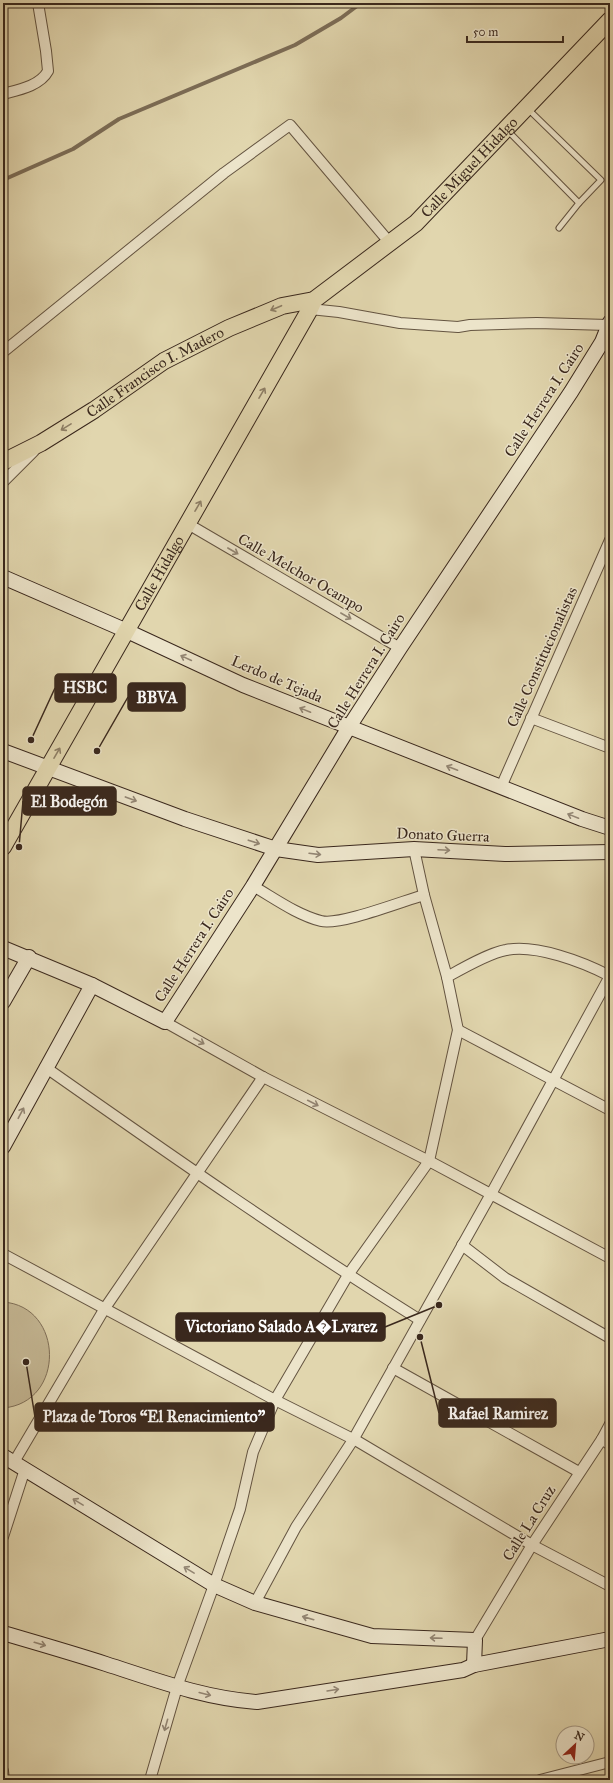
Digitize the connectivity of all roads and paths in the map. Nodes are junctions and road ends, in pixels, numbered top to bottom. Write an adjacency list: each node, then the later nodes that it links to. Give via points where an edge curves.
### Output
1 (38, 3): 3 (street, via 48,71 40,80 22,89)
2 (610, 20): 4 (main road, Calle Miguel Hidalgo)
3 (3, 94)
4 (527, 107): 5 (main road, Calle Miguel Hidalgo); 6 (lane, via 601,180)
5 (506, 129): 6 (lane); 8 (main road, Calle Miguel Hidalgo, via 416,223)
6 (579, 203): 7 (lane)
7 (559, 228)
8 (390, 243): 9 (main road, Calle Miguel Hidalgo); 12 (street, via 290,125 224,173)
9 (312, 305): 10 (street, via 400,324 458,327 536,323); 13 (main road, Calle Francisco I. Madero, one-way to 13, via 282,306 229,328 164,361); 16 (main road, Calle Hidalgo, one-way to 9)
10 (609, 324): 11 (street, Calle Herrera I. Cairo)
11 (606, 341): 20 (street, Calle Herrera I. Cairo)
12 (3, 352)
13 (41, 444): 14 (main road, Calle Francisco I. Madero); 15 (street)
14 (3, 462)
15 (3, 482)
16 (188, 524): 19 (main road, Calle Hidalgo); 20 (street, Calle Melchor Ocampo, one-way to 20)
17 (610, 540): 21 (street, Calle Constitucionalistas)
18 (3, 577): 19 (street, Lerdo de Tejada)
19 (127, 631): 22 (street, Lerdo de Tejada, one-way to 19, via 243,685); 25 (main road, Calle Hidalgo, one-way to 19)
20 (400, 648): 22 (street, Calle Herrera I. Cairo)
21 (531, 718): 23 (street); 26 (street, Calle Constitucionalistas)
22 (349, 727): 26 (street, Lerdo de Tejada, one-way to 22); 29 (street, Calle Herrera I. Cairo)
23 (610, 748)
24 (3, 751): 25 (street, Donato Guerra)
25 (48, 769): 28 (main road, Calle Hidalgo); 29 (street, Donato Guerra, one-way to 29)
26 (501, 787): 27 (street, Lerdo de Tejada, one-way to 26)
27 (610, 828)
28 (3, 847)
29 (276, 849): 30 (street, Donato Guerra, one-way to 30, via 318,855); 32 (street, Calle Herrera I. Cairo)
30 (414, 849): 31 (street, Donato Guerra, one-way to 31, via 505,854); 33 (street)
31 (610, 852)
32 (253, 886): 33 (street, via 304,915 322,922 340,921); 40 (street, Calle Herrera I. Cairo)
33 (424, 895): 36 (street)
34 (3, 948): 35 (street)
35 (29, 957): 38 (street); 39 (street)
36 (447, 976): 37 (street, via 504,950 516,949 556,954); 41 (street)
37 (610, 976): 44 (street)
38 (92, 985): 40 (street); 42 (street)
39 (3, 1002)
40 (165, 1022): 43 (street, one-way to 43)
41 (458, 1030): 44 (street); 47 (street)
42 (45, 1067): 46 (street, one-way to 42); 48 (street)
43 (263, 1077): 47 (street, one-way to 47); 48 (street)
44 (553, 1081): 45 (street); 49 (street)
45 (610, 1110)
46 (3, 1147)
47 (429, 1160): 49 (street); 53 (street)
48 (197, 1174): 53 (street); 54 (street)
49 (491, 1194): 50 (street); 52 (street)
50 (462, 1245): 55 (street); 56 (street, via 505,1278)
51 (3, 1254): 54 (street)
52 (610, 1258)
53 (348, 1275): 55 (street); 58 (street)
54 (105, 1308): 58 (street); 62 (street)
55 (420, 1320): 57 (street)
56 (610, 1338)
57 (393, 1368): 60 (street); 63 (street)
58 (275, 1400): 60 (street); 66 (street, via 253,1452 240,1508)
59 (610, 1424): 61 (street, Calle La Cruz)
60 (353, 1440): 65 (street); 68 (street, via 296,1526)
61 (606, 1442): 63 (street, Calle La Cruz)
62 (14, 1463): 64 (street); 66 (street, one-way to 62)
63 (579, 1472): 65 (street, Calle La Cruz)
64 (3, 1537)
65 (532, 1545): 67 (street); 71 (street, Calle La Cruz)
66 (214, 1585): 68 (street); 73 (street)
67 (610, 1586)
68 (255, 1604): 71 (street, one-way to 68, via 372,1636)
69 (3, 1633): 73 (street, one-way to 73)
70 (610, 1639): 72 (street)
71 (475, 1640): 72 (street)
72 (474, 1665): 73 (street, one-way to 72, via 228,1700 257,1702 463,1670)
73 (177, 1687): 77 (street, one-way to 77)
74 (610, 1762): 78 (street)
75 (3, 1771): 76 (street)
76 (4, 1780)
77 (150, 1780)
78 (540, 1780)

